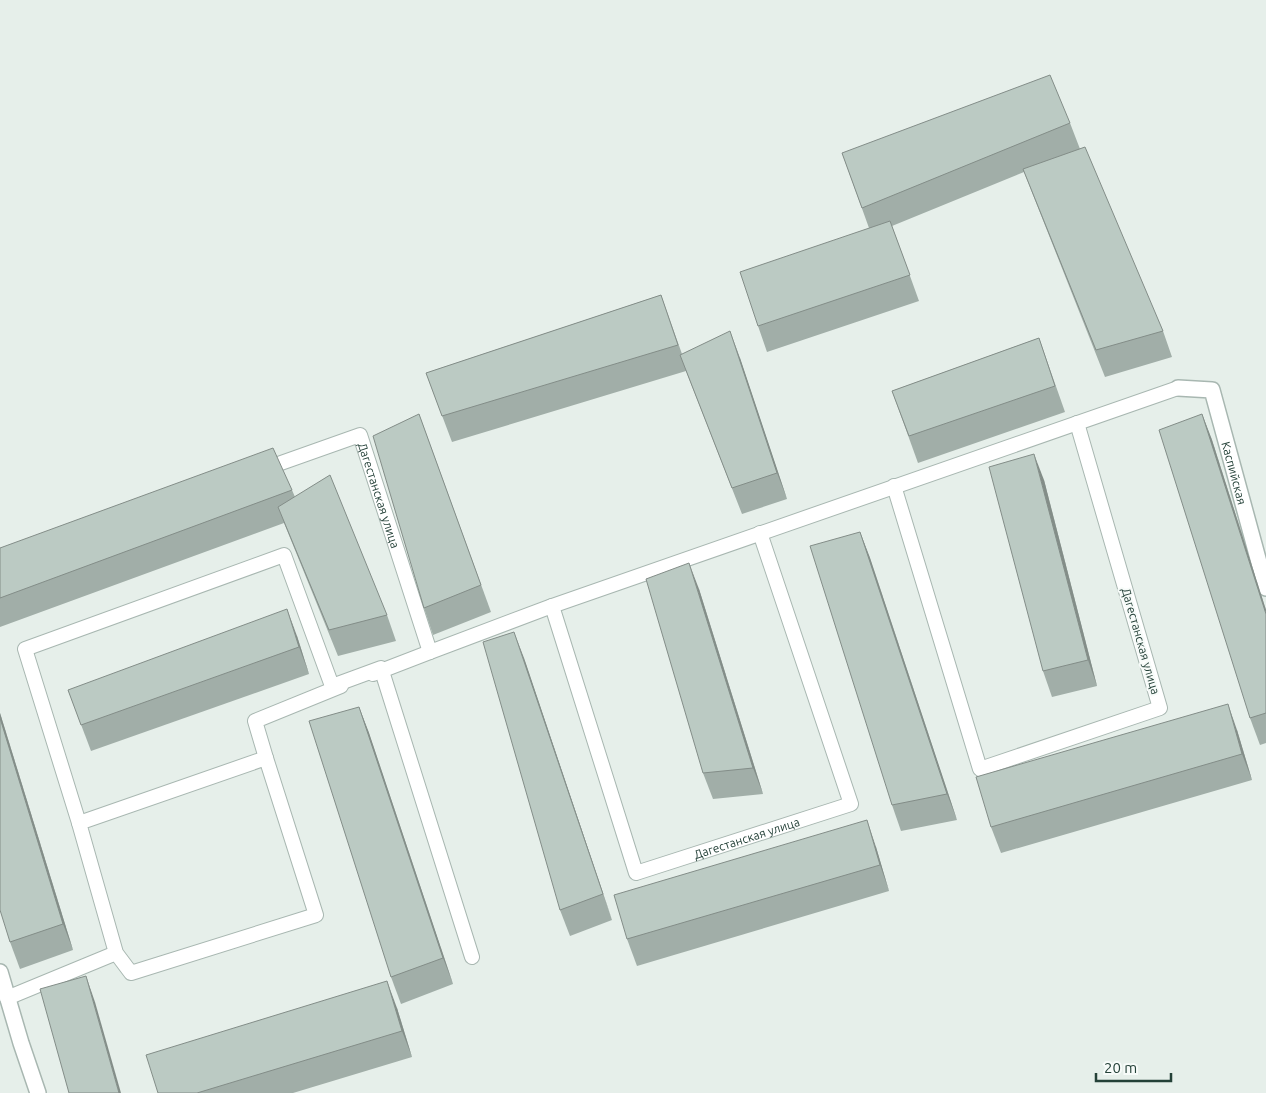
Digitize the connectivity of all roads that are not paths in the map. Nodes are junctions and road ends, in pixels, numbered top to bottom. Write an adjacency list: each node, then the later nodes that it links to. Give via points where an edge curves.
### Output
1 (1178, 388): 2 (lane); 6 (street, Каспийская, via 1212,390)
2 (1077, 423): 4 (lane); 4 (lane, Дагестанская улица, via 1160,708 980,769)
3 (251, 474): 8 (lane, Дагестанская улица, via 360,435)
4 (894, 486): 5 (lane)
5 (760, 533): 7 (lane); 7 (lane, Дагестанская улица, via 851,804 636,873)
6 (1266, 588)
7 (552, 606): 8 (lane)
8 (430, 652): 9 (lane)
9 (381, 670): 10 (lane, via 255,721); 11 (lane, via 332,686 284,555 25,649); 13 (lane)
10 (266, 758): 11 (lane); 12 (lane, via 316,914 131,973)
11 (79, 823): 12 (lane)
12 (116, 953): 15 (lane)
13 (472, 957)
14 (0, 972): 15 (street)
15 (7, 998): 16 (street)
16 (38, 1093)

